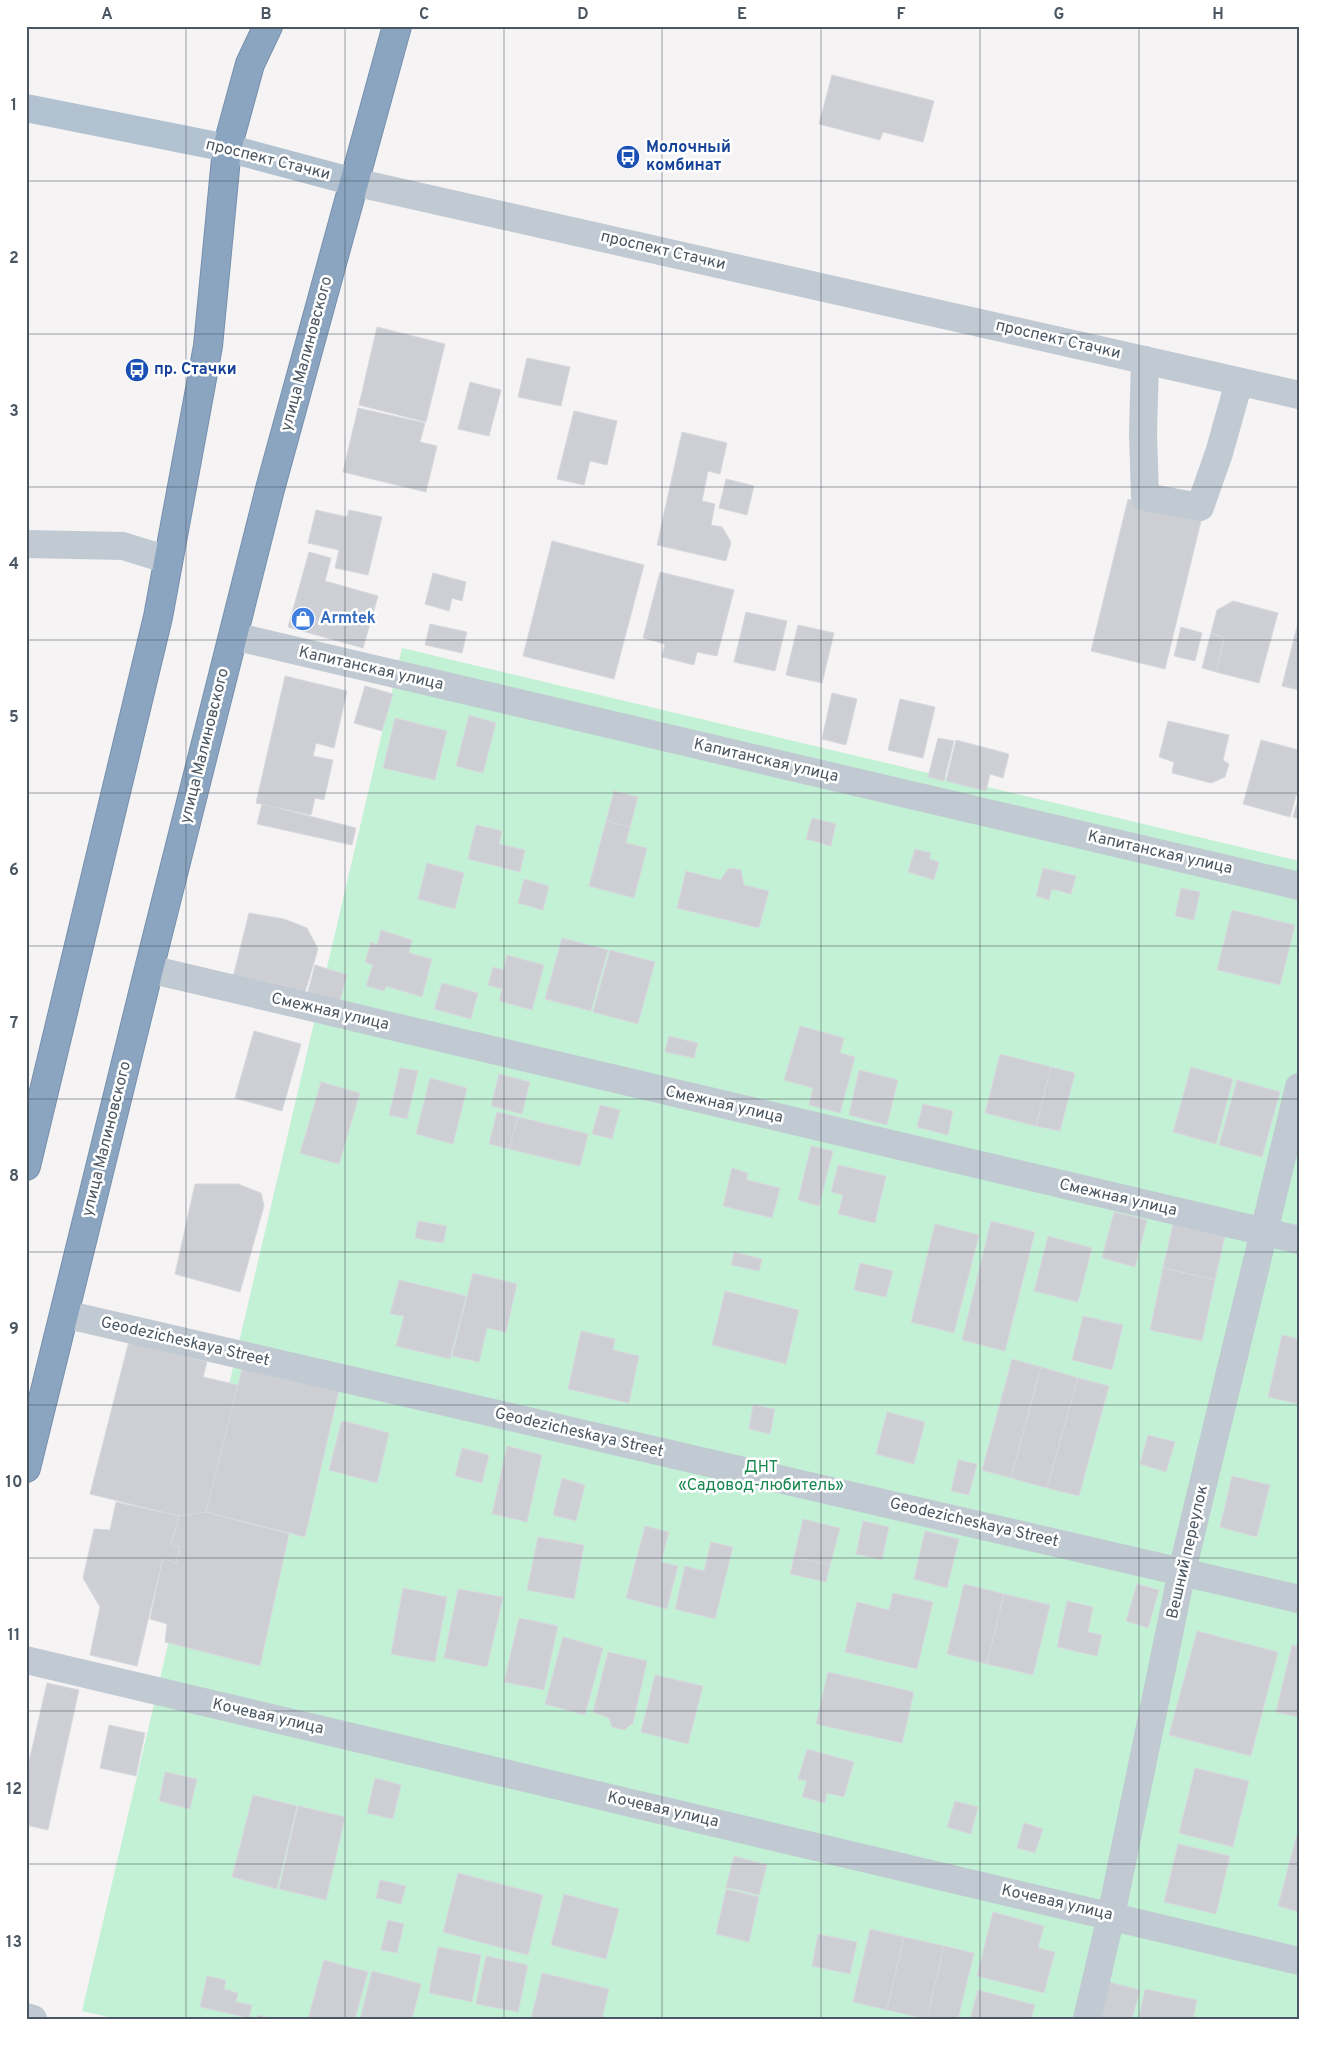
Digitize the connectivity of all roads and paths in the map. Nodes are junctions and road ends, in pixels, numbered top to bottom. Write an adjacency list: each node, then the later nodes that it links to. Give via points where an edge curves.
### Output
1 (268, 26): 4 (highway, via 250,64)
2 (397, 26): 5 (highway, улица Малиновского)
3 (26, 108): 4 (main road, проспект Стачки)
4 (227, 148): 5 (main road, проспект Стачки); 10 (highway, via 208,346)
5 (354, 182): 6 (street, проспект Стачки); 11 (highway, улица Малиновского)
6 (1144, 360): 7 (street, проспект Стачки); 7 (street, via 1145,497 1200,507)
7 (1240, 382): 8 (street, проспект Стачки)
8 (1299, 395)
9 (26, 544): 10 (street, via 123,546)
10 (168, 560): 15 (highway, via 158,617)
11 (233, 636): 12 (street, Капитанская улица); 13 (highway, улица Малиновского)
12 (1299, 886)
13 (149, 969): 16 (street, Смежная улица); 18 (highway, улица Малиновского)
14 (1299, 1088): 16 (street, Вешний переулок)
15 (26, 1166)
16 (1265, 1232): 17 (street, Смежная улица); 20 (street, Вешний переулок)
17 (1299, 1240)
18 (64, 1314): 19 (highway, улица Малиновского); 20 (street, Geodezicheskaya Street)
19 (26, 1468)
20 (1182, 1571): 21 (street, Geodezicheskaya Street); 23 (street, Вешний переулок)
21 (1299, 1599)
22 (26, 1660): 23 (street, Кочевая улица)
23 (1111, 1916): 24 (street, Кочевая улица); 27 (street, Вешний переулок)
24 (1299, 1961)
25 (26, 2017): 26 (street)
26 (33, 2019)
27 (1087, 2019)

